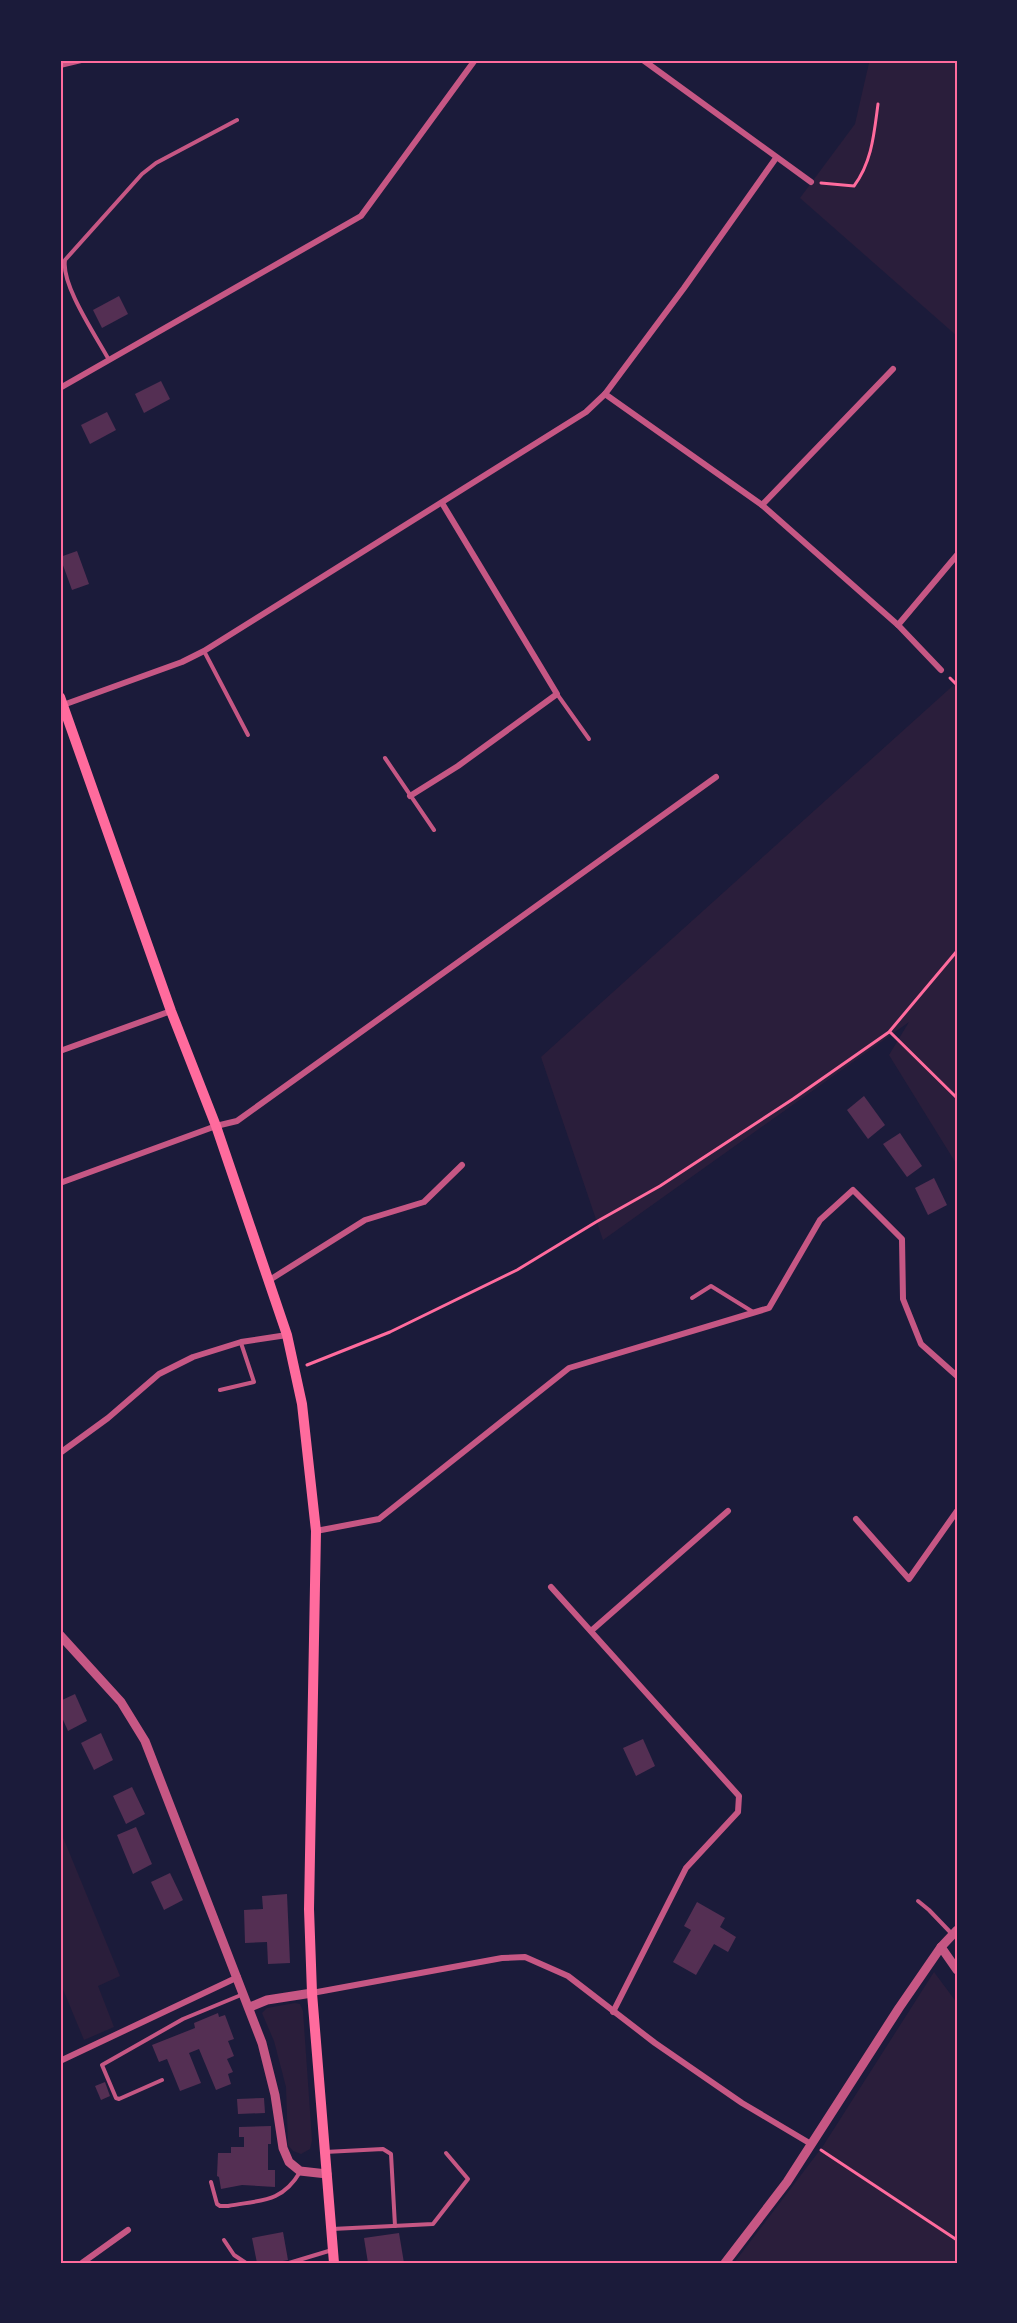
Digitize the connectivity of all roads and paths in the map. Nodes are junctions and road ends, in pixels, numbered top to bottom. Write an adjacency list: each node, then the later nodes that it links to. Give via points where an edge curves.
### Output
1 (81, 60): 4 (street)
2 (475, 60): 9 (street, via 361,216)
3 (643, 60): 7 (street)
4 (60, 65)
5 (878, 104): 8 (path, via 872,146 864,173 854,186)
6 (237, 120): 9 (lane, via 142,174 65,260 70,288)
7 (776, 158): 8 (street); 12 (street)
8 (811, 182)
9 (109, 360): 11 (street)
10 (893, 369): 14 (street)
11 (60, 388)
12 (605, 394): 13 (street, via 586,412); 14 (street)
13 (442, 503): 17 (street); 19 (street)
14 (762, 505): 16 (street)
15 (957, 555): 16 (street)
16 (898, 626): 18 (street)
17 (204, 651): 20 (street, via 182,662); 21 (lane)
18 (941, 670)
19 (557, 694): 22 (lane); 25 (street)
20 (62, 701): 28 (main road)
21 (248, 735)
22 (589, 739)
23 (385, 758): 25 (lane)
24 (716, 777): 32 (street, via 237,1121)
25 (410, 796): 26 (lane)
26 (434, 830)
27 (957, 951): 29 (path)
28 (171, 1011): 30 (street); 32 (main road)
29 (889, 1032): 31 (path); 40 (path, via 660,1186 517,1270 390,1332)
30 (60, 1051)
31 (957, 1098)
32 (216, 1126): 34 (street); 35 (main road)
33 (462, 1165): 35 (street, via 424,1202 365,1220)
34 (60, 1183)
35 (268, 1281): 38 (main road)
36 (692, 1298): 37 (lane, via 711,1286)
37 (753, 1313): 41 (street, via 769,1308 820,1220 853,1190 902,1239 903,1299 921,1344); 47 (street, via 569,1368 380,1519)
38 (287, 1335): 39 (street); 40 (main road)
39 (241, 1342): 42 (lane, via 254,1382); 43 (street, via 193,1357 159,1374)
40 (295, 1371): 47 (main road)
41 (957, 1376)
42 (220, 1390)
43 (60, 1453)
44 (728, 1511): 49 (street)
45 (957, 1511): 46 (street, via 909,1579)
46 (856, 1519)
47 (316, 1531): 57 (main road, via 309,1909)
48 (551, 1587): 49 (street)
49 (591, 1631): 59 (street, via 739,1796 738,1812 686,1868)
50 (60, 1635): 55 (street, via 121,1702 145,1741)
51 (918, 1901): 52 (lane)
52 (955, 1932): 53 (street)
53 (941, 1947): 54 (street); 62 (street)
54 (957, 1970)
55 (238, 1977): 56 (street); 60 (street)
56 (245, 1993): 58 (street); 61 (lane, via 183,2019 102,2064 119,2099)
57 (312, 1993): 58 (street, via 267,2000); 59 (street, via 525,1957 568,1976); 63 (main road)
58 (250, 2007): 65 (street, via 268,2061 285,2156)
59 (613, 2012): 62 (street, via 742,2103)
60 (60, 2061)
61 (162, 2080)
62 (811, 2144): 72 (path); 78 (street)
63 (325, 2152): 66 (main road); 68 (lane, via 383,2149 392,2154)
64 (446, 2153): 68 (lane, via 468,2179 433,2224)
65 (300, 2171): 66 (street); 67 (lane, via 282,2194 228,2206 217,2204)
66 (327, 2174): 69 (main road)
67 (211, 2182)
68 (394, 2226): 69 (lane)
69 (331, 2229): 73 (main road)
70 (128, 2230): 74 (street)
71 (224, 2240): 75 (lane, via 234,2255)
72 (957, 2241)
73 (333, 2250): 76 (lane); 77 (main road)
74 (82, 2263)
75 (246, 2263)
76 (289, 2263)
77 (334, 2263)
78 (725, 2263)

